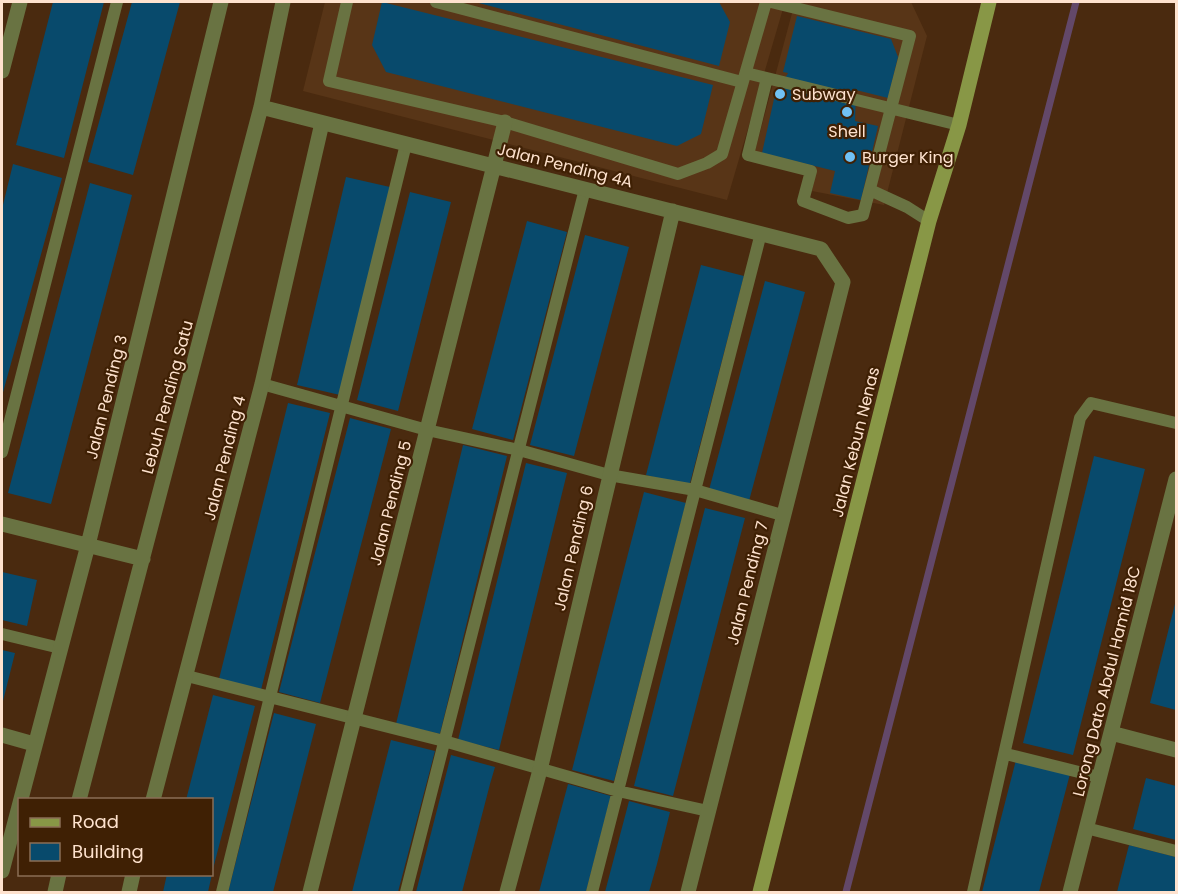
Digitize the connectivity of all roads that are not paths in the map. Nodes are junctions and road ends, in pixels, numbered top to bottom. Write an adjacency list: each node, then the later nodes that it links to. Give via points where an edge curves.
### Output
1 (20, 2): 9 (street)
2 (117, 2): 30 (lane)
3 (221, 2): 36 (street, Jalan Pending 3)
4 (284, 2): 12 (street, Lebuh Pending Satu)
5 (347, 2): 14 (lane, via 329,81)
6 (436, 2): 10 (lane)
7 (768, 2): 10 (lane); 13 (lane, via 910,36)
8 (989, 2): 16 (street, Jalan Kebun Nenas)
9 (2, 71)
10 (744, 78): 11 (lane); 14 (lane, via 722,154 678,174)
11 (767, 78): 13 (lane); 20 (lane, via 748,154 811,171 803,201 848,218 863,215)
12 (261, 107): 15 (street, Jalan Pending 4A); 37 (street, Lebuh Pending Satu)
13 (892, 107): 16 (lane); 20 (lane)
14 (505, 122): 18 (street, Jalan Pending 5)
15 (322, 123): 17 (street, Jalan Pending 4A); 25 (street, Jalan Pending 4)
16 (959, 125): 22 (street, Jalan Kebun Nenas)
17 (406, 144): 18 (street, Jalan Pending 4A); 26 (lane)
18 (495, 166): 19 (street, Jalan Pending 4A); 28 (street, Jalan Pending 5)
19 (585, 189): 21 (street, Jalan Pending 4A); 29 (lane)
20 (870, 190): 22 (lane)
21 (673, 211): 23 (street, Jalan Pending 4A); 31 (street, Jalan Pending 6)
22 (929, 221): 70 (street, Jalan Kebun Nenas)
23 (761, 233): 24 (street, Jalan Pending 4A, via 821,249); 33 (lane)
24 (843, 282): 34 (street, Jalan Pending 7)
25 (262, 384): 26 (lane); 40 (street, Jalan Pending 4)
26 (342, 406): 28 (lane); 41 (lane)
27 (1176, 423): 48 (lane, via 1091,403 1080,418)
28 (427, 430): 29 (lane); 42 (street, Jalan Pending 5)
29 (519, 450): 31 (lane); 45 (lane)
30 (2, 452)
31 (609, 475): 33 (lane); 49 (street, Jalan Pending 6)
32 (1176, 479): 43 (street, Lorong Dato Abdul Hamid 18C)
33 (695, 490): 34 (lane); 51 (lane)
34 (782, 515): 56 (street, Jalan Pending 7)
35 (2, 524): 36 (street)
36 (88, 545): 37 (street); 39 (street, Jalan Pending 3)
37 (142, 559): 53 (street, Lebuh Pending Satu)
38 (2, 634): 39 (lane)
39 (60, 648): 46 (street, Jalan Pending 3)
40 (187, 676): 41 (lane); 54 (street, Jalan Pending 4)
41 (270, 699): 42 (lane); 64 (lane)
42 (354, 720): 45 (lane); 65 (street, Jalan Pending 5)
43 (1111, 732): 47 (street); 50 (street, Lorong Dato Abdul Hamid 18C)
44 (2, 735): 46 (street)
45 (444, 741): 49 (lane); 66 (lane)
46 (34, 744): 52 (street, Jalan Pending 3)
47 (1176, 750)
48 (1006, 754): 50 (lane); 71 (lane)
49 (540, 770): 51 (lane); 67 (street, Jalan Pending 6)
50 (1099, 777): 57 (street, Lorong Dato Abdul Hamid 18C)
51 (618, 791): 56 (lane); 68 (lane)
52 (20, 798)
53 (80, 798)
54 (154, 798)
55 (18, 808): 59 (street, Jalan Pending 3)
56 (708, 811): 69 (street, Jalan Pending 7)
57 (1086, 828): 58 (lane); 72 (street, Lorong Dato Abdul Hamid 18C)
58 (1176, 851)
59 (2, 871)
60 (59, 876): 62 (street)
61 (133, 876): 63 (street)
62 (55, 892)
63 (129, 892)
64 (222, 892)
65 (310, 892)
66 (406, 892)
67 (507, 892)
68 (592, 892)
69 (688, 892)
70 (760, 892)
71 (973, 892)
72 (1070, 892)

